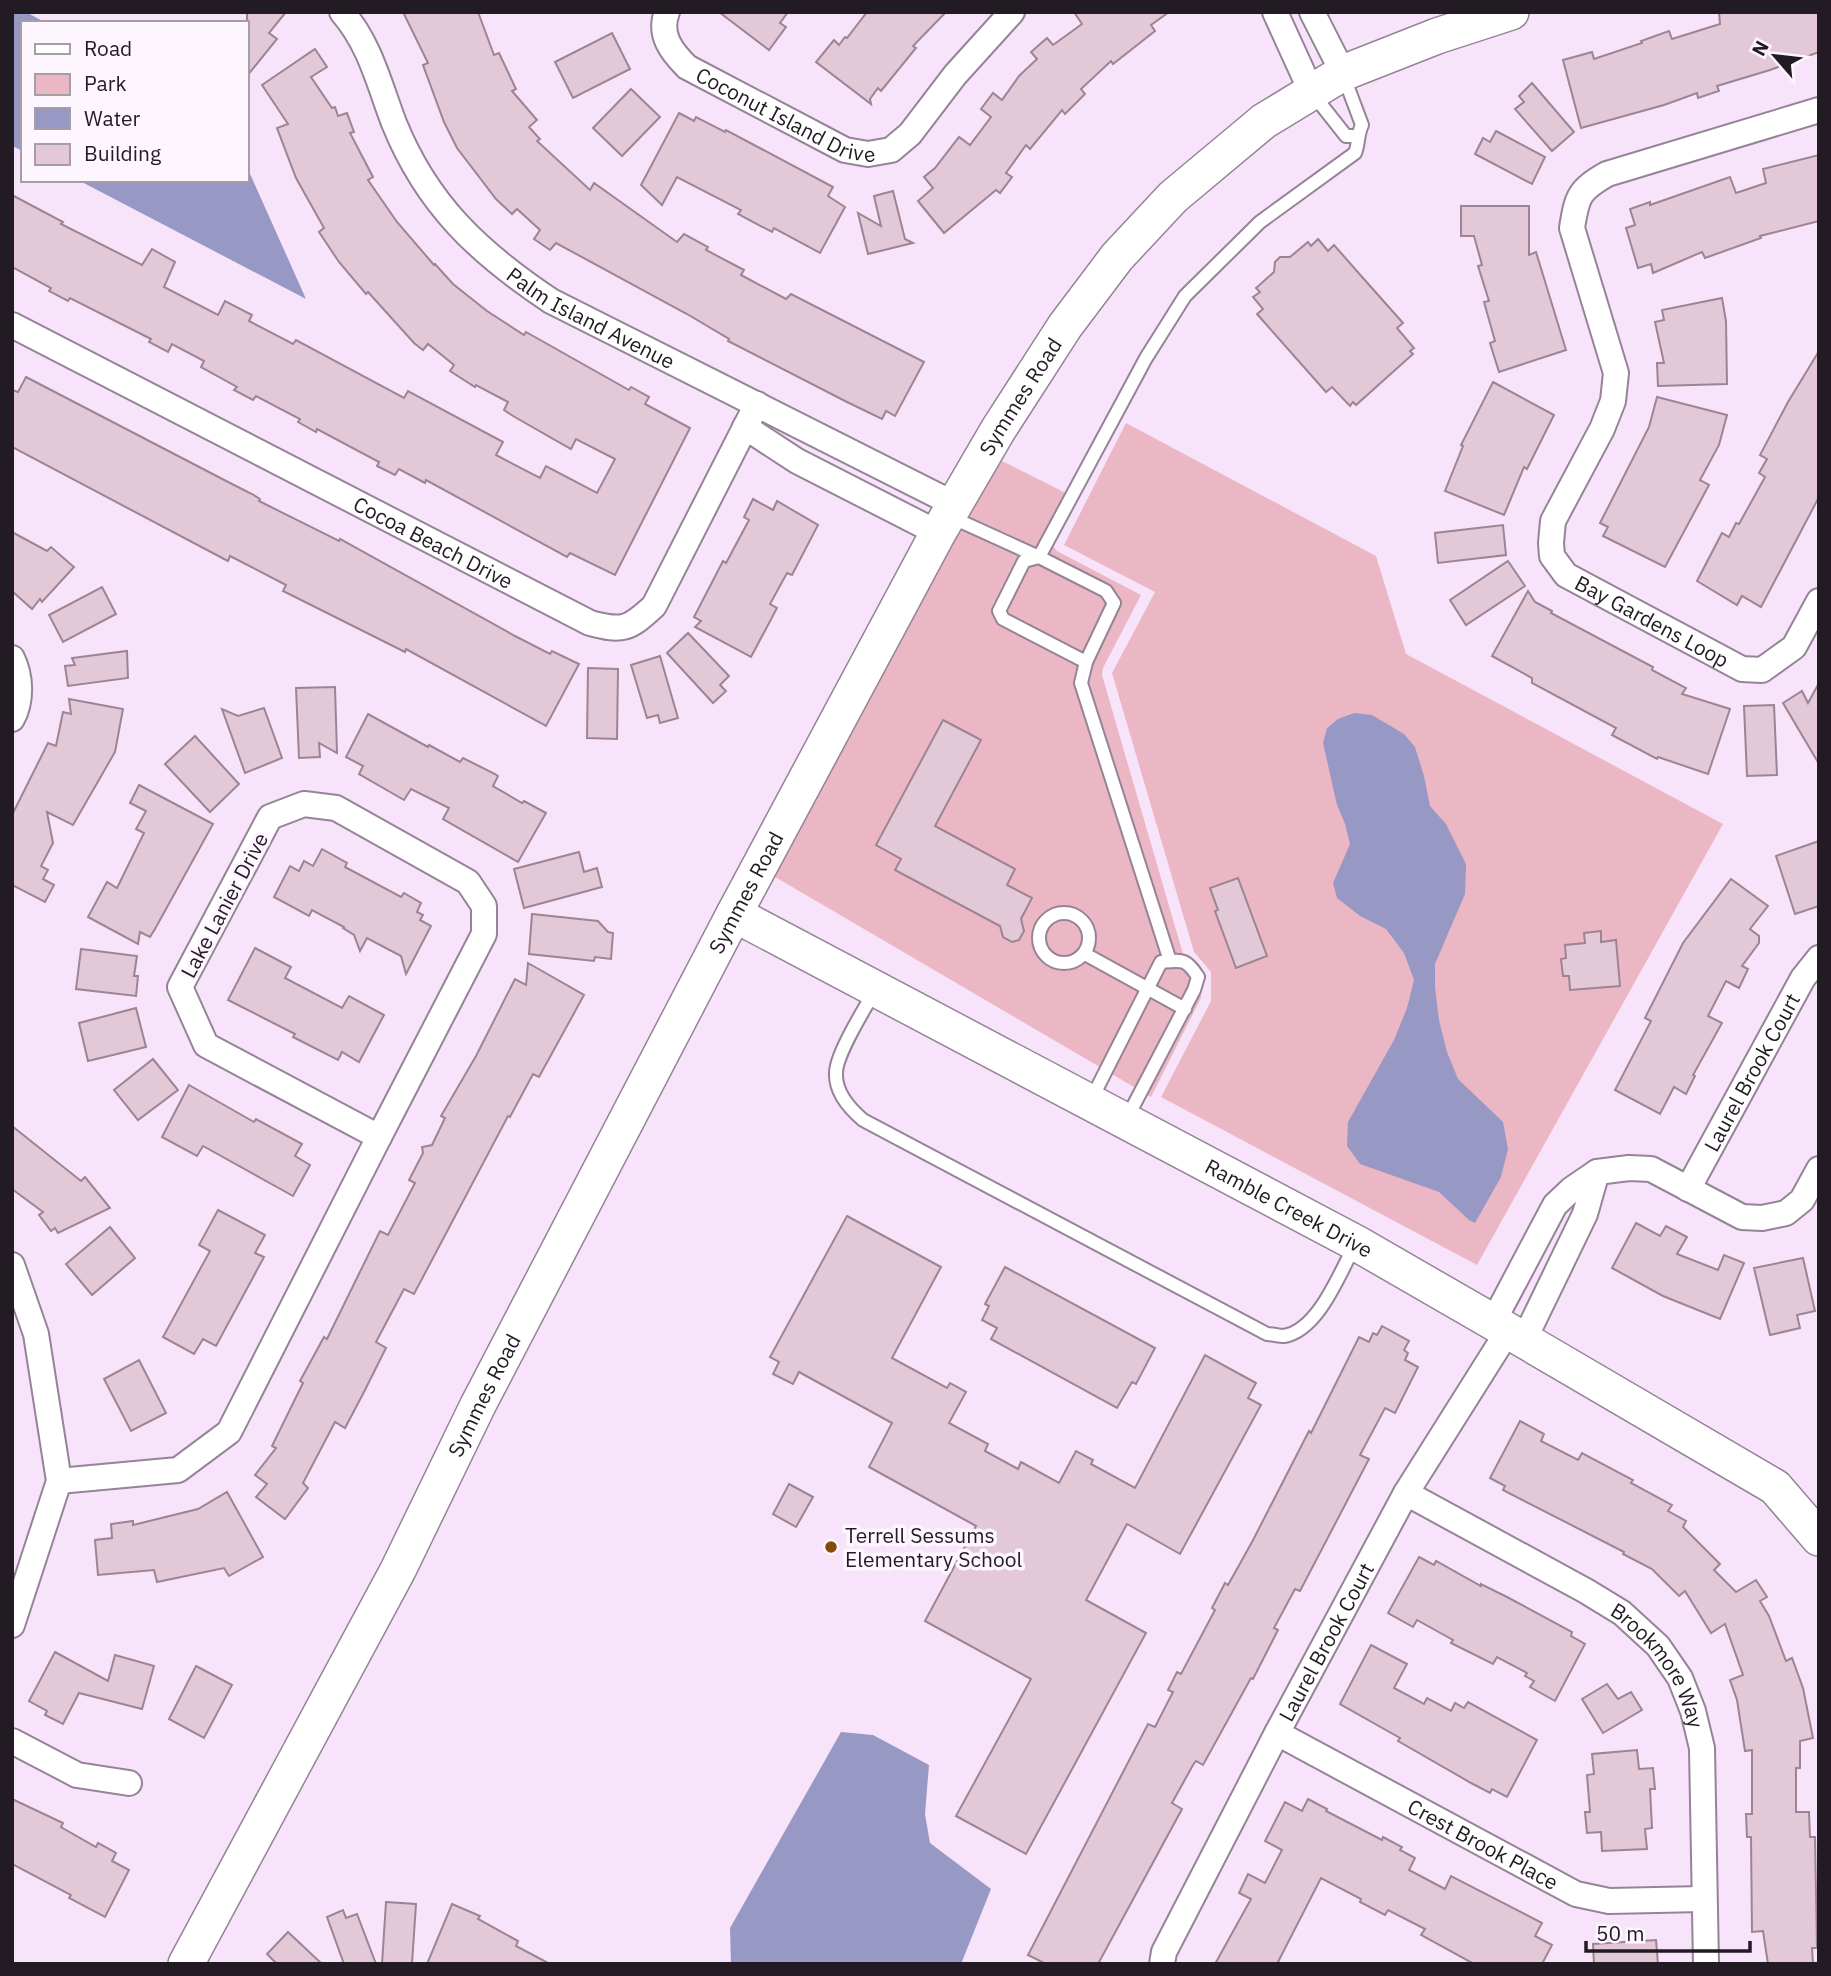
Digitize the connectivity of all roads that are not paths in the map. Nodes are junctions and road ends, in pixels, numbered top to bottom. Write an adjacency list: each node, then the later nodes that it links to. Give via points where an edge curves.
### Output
1 (342, 12): 12 (street, Palm Island Avenue, via 366,48 394,122 428,189 467,235 509,273 551,301)
2 (667, 12): 3 (street, Coconut Island Drive, via 664,35 687,67 845,150 868,154 891,150 909,134)
3 (1012, 12)
4 (1275, 12): 8 (street)
5 (1312, 12): 7 (street)
6 (1511, 12): 7 (street, Symmes Road)
7 (1343, 73): 8 (street, Symmes Road); 10 (lane, via 1362,125)
8 (1311, 92): 10 (lane, via 1346,136); 16 (street, Symmes Road, via 1218,157 1117,257 1065,326)
9 (1819, 110): 18 (street, Bay Gardens Loop, via 1607,174 1586,186 1575,207 1572,228 1616,373 1613,401 1553,521 1551,543 1552,556 1566,575 1742,669 1762,670 1794,647)
10 (1357, 136): 17 (lane, via 1354,153 1260,222 1185,296 1146,358)
11 (12, 325): 13 (street, Cocoa Beach Drive, via 590,623 614,629 636,622 654,606)
12 (757, 404): 13 (street, Cocoa Beach Drive); 14 (street, Palm Island Avenue)
13 (746, 427): 15 (street)
14 (831, 442): 15 (street); 16 (street, Palm Island Avenue)
15 (816, 471): 16 (street)
16 (946, 517): 17 (lane); 22 (street, Symmes Road)
17 (1040, 557): 20 (lane, via 1106,591 1114,603); 20 (lane, via 1024,561 999,611 1003,619)
18 (1819, 601)
19 (12, 658): 21 (street, via 19,689)
20 (1086, 662): 25 (lane, via 1082,683)
21 (12, 719)
22 (734, 914): 26 (street, Ramble Creek Drive); 46 (street, Symmes Road, via 478,1405 398,1570)
23 (1085, 954): 23 (lane, via 1067,964 1051,960 1040,947 1044,923 1067,913 1082,920 1090,934); 27 (lane)
24 (1819, 958): 34 (street, Laurel Brook Court, via 1803,978)
25 (1170, 961): 27 (lane, via 1161,962); 28 (lane, via 1190,964 1198,976)
26 (876, 988): 29 (street, Ramble Creek Drive); 35 (lane, via 836,1073 840,1093 863,1120 1267,1334 1282,1336 1316,1315)
27 (1147, 988): 28 (lane); 29 (lane)
28 (1185, 1009): 30 (lane)
29 (1090, 1102): 30 (street, Ramble Creek Drive)
30 (1125, 1122): 35 (street, Ramble Creek Drive)
31 (379, 1137): 31 (street, Lake Lanier Drive, via 484,934 484,906 468,881 336,808 304,804 270,817 180,987 206,1045); 38 (street, Lake Lanier Drive, via 229,1432 178,1471)
32 (1819, 1169): 34 (street, Laurel Brook Court, via 1802,1200 1786,1213 1762,1219 1742,1217)
33 (1597, 1172): 34 (street, Laurel Brook Court, via 1651,1170); 37 (street, Laurel Brook Court, via 1585,1214); 37 (street, Laurel Brook Court, via 1555,1205)
34 (1688, 1189)
35 (1356, 1243): 37 (street, Ramble Creek Drive)
36 (12, 1265): 38 (street, via 36,1334)
37 (1508, 1331): 39 (street, Laurel Brook Court); 40 (street, Ramble Creek Drive, via 1775,1487)
38 (59, 1481): 41 (street)
39 (1406, 1493): 42 (street, Laurel Brook Court); 45 (street, Brookmore Way, via 1586,1591 1622,1613 1658,1646 1680,1678 1702,1748)
40 (1819, 1538)
41 (12, 1625)
42 (1277, 1733): 45 (street, Crest Brook Place, via 1576,1894 1609,1901); 47 (street, Laurel Brook Court, via 1164,1952)
43 (12, 1741): 44 (street, via 77,1775)
44 (129, 1783)
45 (1703, 1899): 48 (street, Brookmore Way)
46 (186, 1964)
47 (1162, 1964)
48 (1706, 1964)

